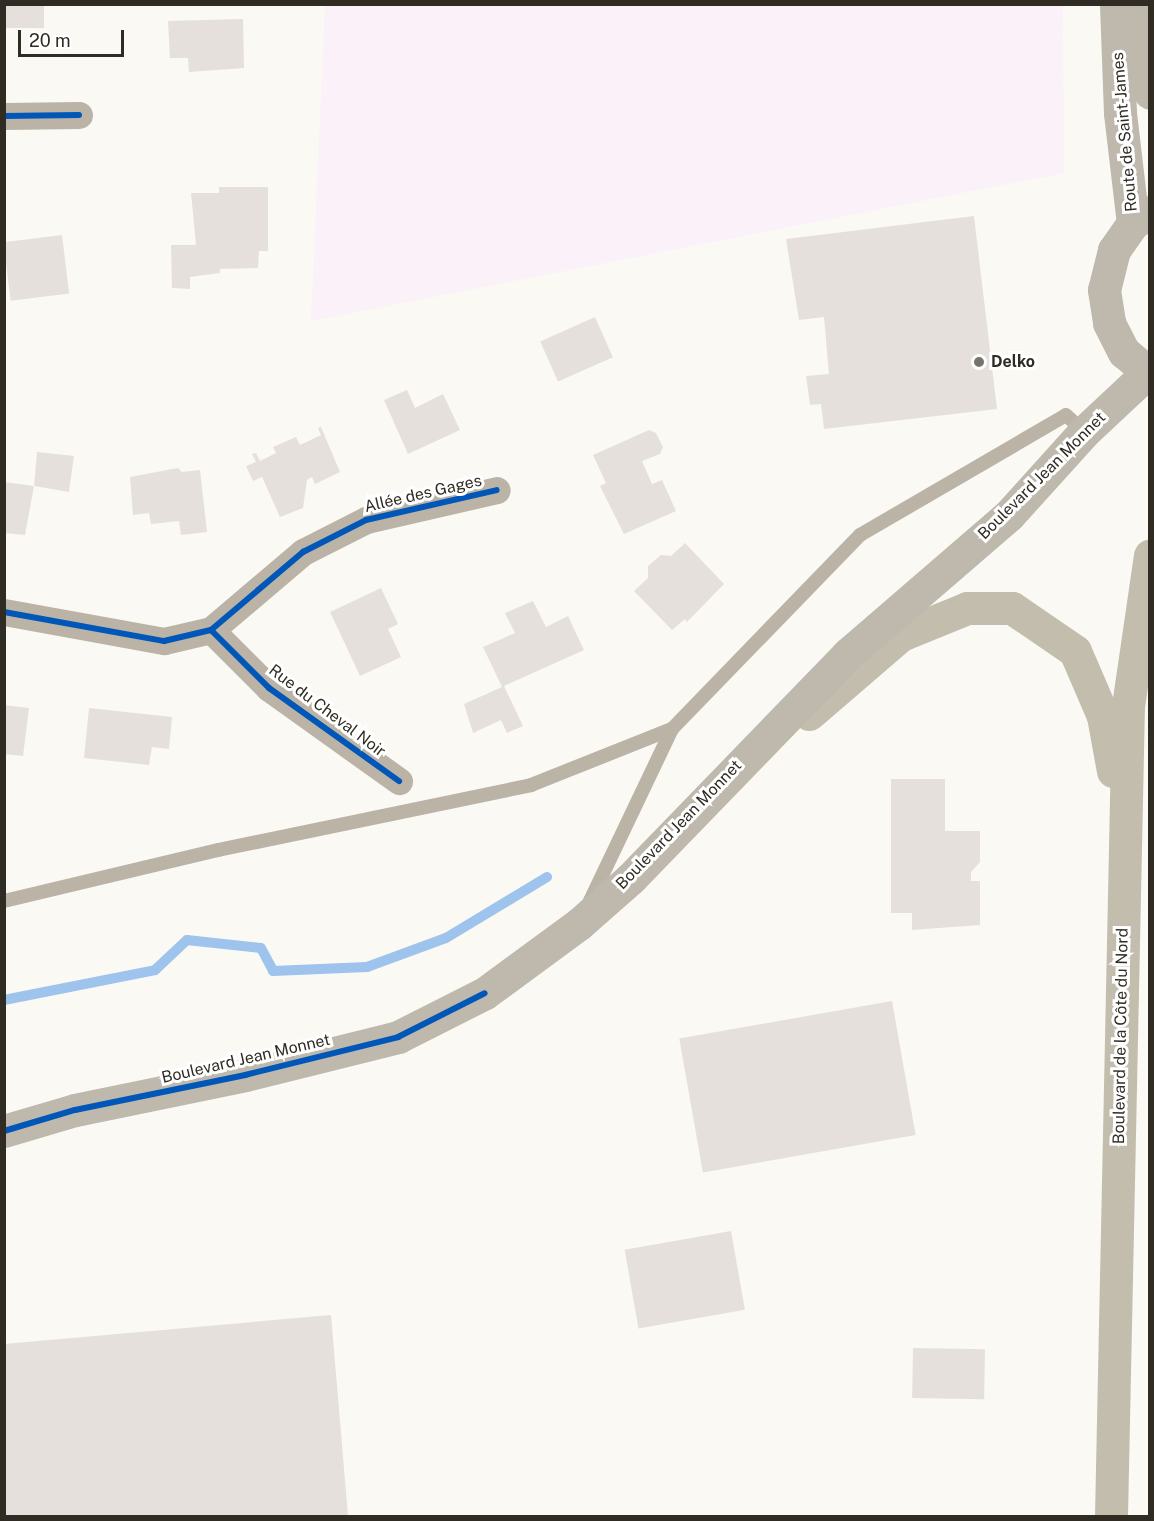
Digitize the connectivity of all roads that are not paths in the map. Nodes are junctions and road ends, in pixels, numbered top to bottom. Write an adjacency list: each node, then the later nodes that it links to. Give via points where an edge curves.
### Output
1 (1116, 4): 6 (main road, Route de Saint-James, via 1120,113)
2 (1142, 4): 3 (main road, Route de Saint-James)
3 (1149, 93)
4 (79, 115): 5 (street)
5 (4, 116)
6 (1141, 218): 7 (main road, via 1114,250 1104,290 1114,333 1124,352)
7 (1148, 373): 8 (main road, Boulevard Jean Monnet)
8 (1084, 432): 13 (lane, via 1066,415 860,535); 16 (main road, Boulevard Jean Monnet, via 1008,515 849,654)
9 (497, 490): 12 (street, Allée des Gages, via 366,519 303,552)
10 (1149, 556): 15 (main road, Boulevard de la Côte du Nord, via 1128,706)
11 (4, 612): 12 (street, via 164,641)
12 (211, 630): 14 (street, Rue du Cheval Noir, via 269,688)
13 (672, 729): 17 (lane, via 531,785 218,850); 18 (lane)
14 (399, 781)
15 (1125, 837): 16 (main road, via 1103,716 1075,651 1012,608 967,608 901,635 833,692); 20 (main road, Boulevard de la Côte du Nord)
16 (631, 878): 18 (main road, Boulevard Jean Monnet)
17 (4, 901)
18 (579, 924): 19 (main road, Boulevard Jean Monnet, via 485,993 398,1037 245,1075 75,1110)
19 (4, 1131)
20 (1111, 1516)

